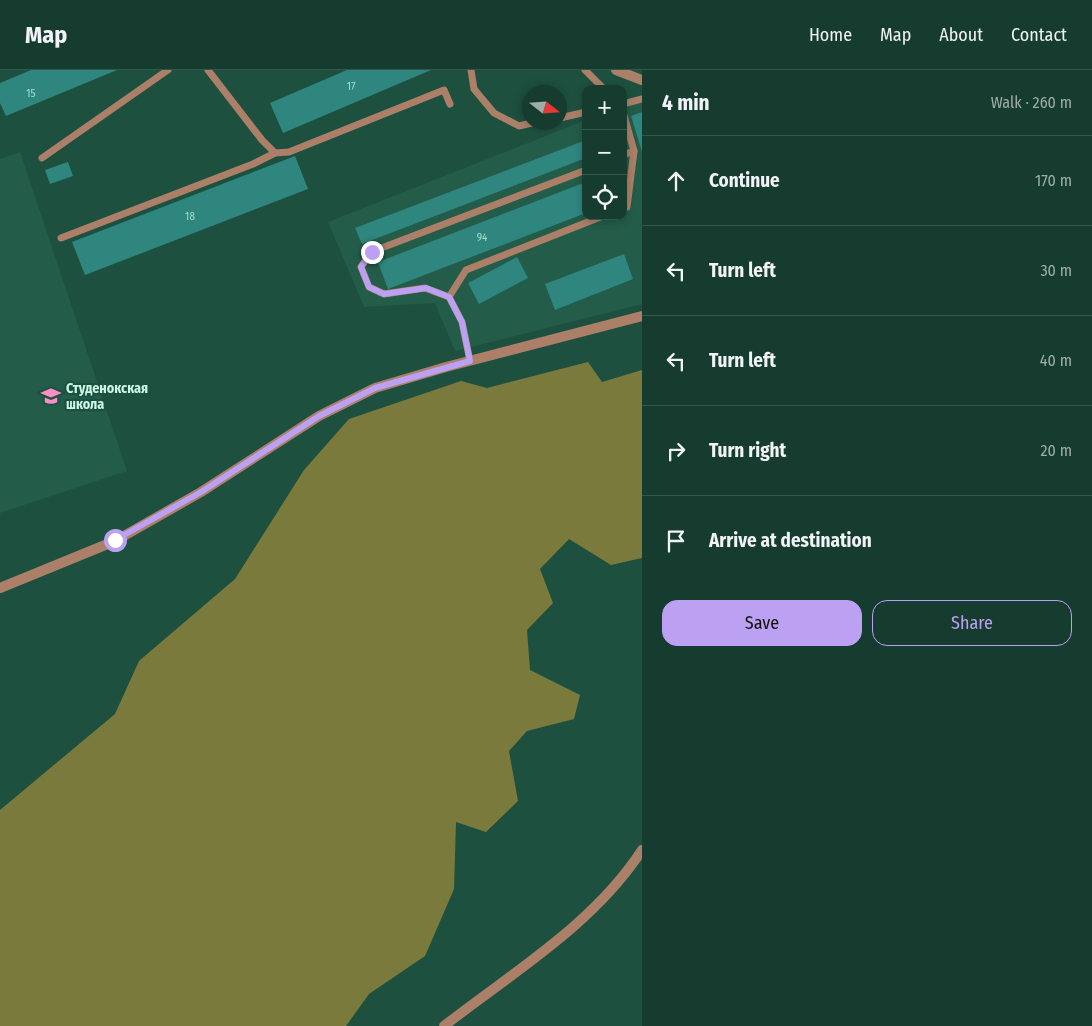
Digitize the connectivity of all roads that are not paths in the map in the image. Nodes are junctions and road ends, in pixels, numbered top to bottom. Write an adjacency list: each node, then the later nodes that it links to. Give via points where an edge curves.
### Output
1 (168, 70): 18 (lane)
2 (208, 70): 16 (lane)
3 (471, 70): 13 (lane, via 474,89 494,113)
4 (586, 70): 7 (lane)
5 (616, 70): 6 (street)
6 (642, 80)
7 (600, 85)
8 (642, 99): 9 (lane)
9 (627, 103)
10 (450, 104): 16 (lane, via 444,90 289,152)
11 (582, 113): 12 (lane)
12 (567, 116)
13 (522, 125)
14 (627, 126): 15 (lane)
15 (634, 151): 17 (lane); 20 (lane)
16 (275, 153): 22 (lane)
17 (627, 154)
18 (42, 158)
19 (582, 172): 23 (lane, via 372,252 361,267 369,287 384,294 426,288)
20 (627, 207)
21 (593, 220): 23 (lane, via 466,270)
22 (61, 238)
23 (449, 297): 25 (lane, via 462,322)
24 (642, 316): 25 (street)
25 (470, 361): 26 (street, via 375,388 319,416 201,492 115,540)
26 (0, 588)
27 (642, 850): 28 (street, via 601,902)
28 (444, 1026)

